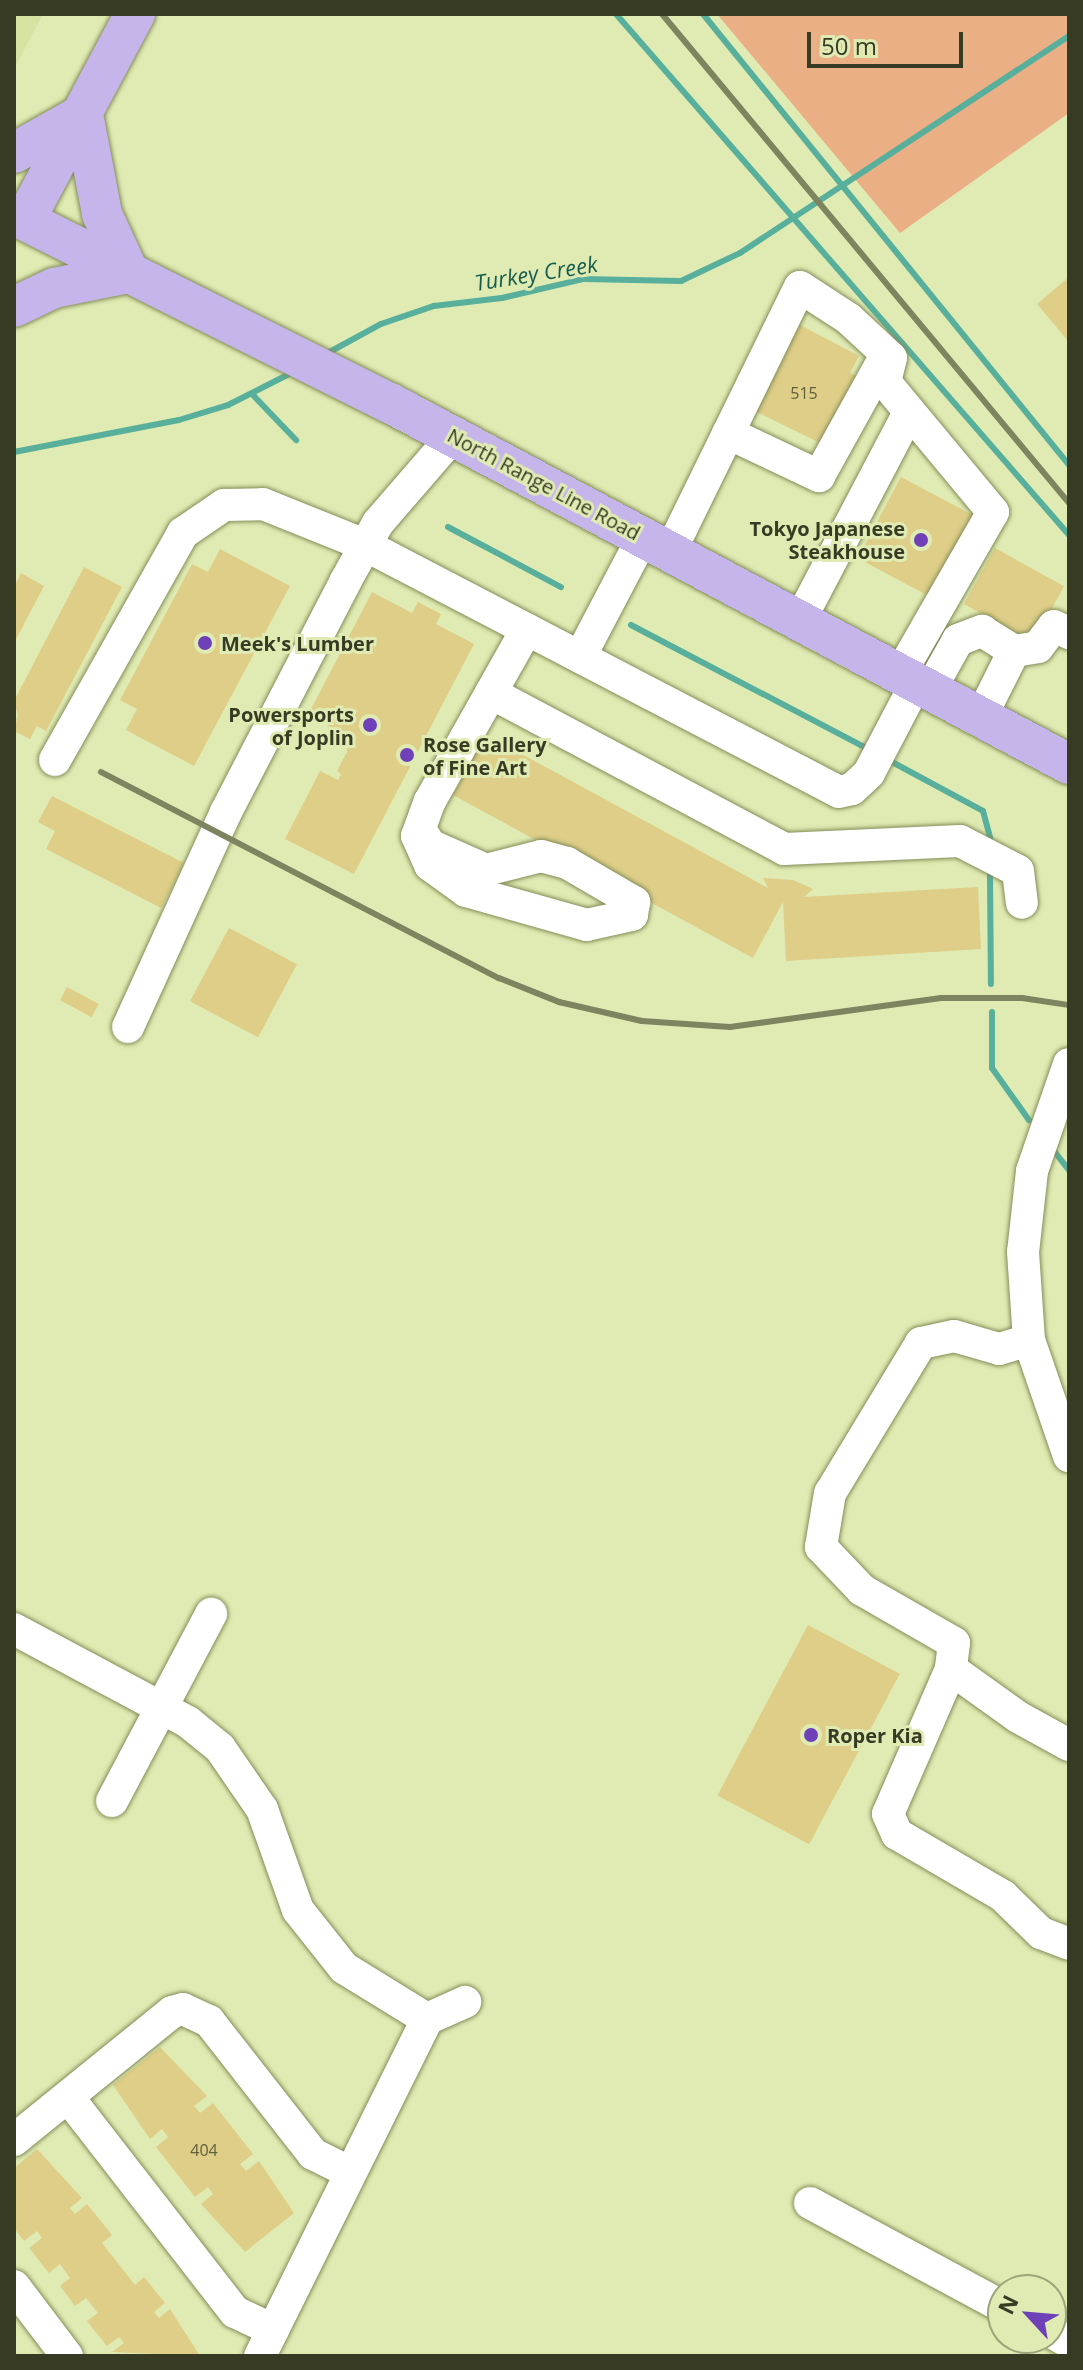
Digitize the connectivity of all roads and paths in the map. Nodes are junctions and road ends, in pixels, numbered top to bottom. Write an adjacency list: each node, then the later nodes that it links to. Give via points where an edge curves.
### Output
1 (135, 14): 2 (main road)
2 (83, 114): 3 (main road); 4 (main road); 5 (main road, via 102,214)
3 (14, 153)
4 (18, 225): 5 (main road, North Range Line Road)
5 (129, 273): 6 (main road, via 54,288); 10 (main road, North Range Line Road)
6 (14, 307)
7 (886, 354): 8 (street, via 891,358 885,382); 9 (street, via 819,476); 9 (street, via 849,319 800,287)
8 (909, 412): 13 (street); 18 (street, via 993,512)
9 (728, 433): 11 (street)
10 (453, 436): 11 (main road, North Range Line Road); 12 (street)
11 (656, 544): 13 (main road, North Range Line Road); 17 (street)
12 (365, 545): 14 (street); 21 (street, via 263,504 224,505 183,533); 27 (street, via 226,812)
13 (800, 620): 18 (main road, North Range Line Road)
14 (527, 629): 17 (street); 19 (street)
15 (1069, 633): 16 (street, via 1054,626 1038,647)
16 (1014, 651): 18 (street, via 982,631 958,640); 20 (street)
17 (580, 657): 23 (street)
18 (916, 682): 20 (main road, North Range Line Road); 23 (street, via 869,773 852,789)
19 (491, 693): 24 (street); 25 (street, via 784,849)
20 (981, 717): 22 (main road, North Range Line Road)
21 (55, 760)
22 (1069, 764)
23 (839, 792): 25 (street)
24 (420, 829): 24 (street, via 417,836 430,865 466,891 587,925 632,915 634,902 567,863 541,856 486,870 430,845)
25 (843, 846): 26 (street, via 960,841 1018,871)
26 (1022, 903)
27 (128, 1027)
28 (1069, 1064): 29 (street, via 1043,1127 1027,1194 1023,1275)
29 (1029, 1340): 30 (street); 33 (street, via 999,1349 954,1336 921,1343 830,1493 821,1547 862,1590 954,1643)
30 (1069, 1456)
31 (211, 1614): 34 (street)
32 (14, 1629): 34 (street)
33 (951, 1669): 35 (street, via 1018,1717); 37 (street, via 888,1814 897,1834 1003,1896 1041,1933)
34 (162, 1707): 36 (street); 39 (street, via 209,1739 243,1775 262,1809 298,1910 319,1942 344,1968)
35 (1069, 1745)
36 (112, 1801)
37 (1069, 1944)
38 (465, 2002): 39 (street)
39 (427, 2019): 42 (street)
40 (68, 2097): 41 (street); 42 (street, via 172,2012 194,2011 209,2021 313,2154); 46 (street, via 235,2312)
41 (14, 2140)
42 (351, 2173): 46 (street)
43 (810, 2203): 45 (street)
44 (14, 2286): 47 (street)
45 (987, 2298)
46 (267, 2343)
47 (67, 2356)

